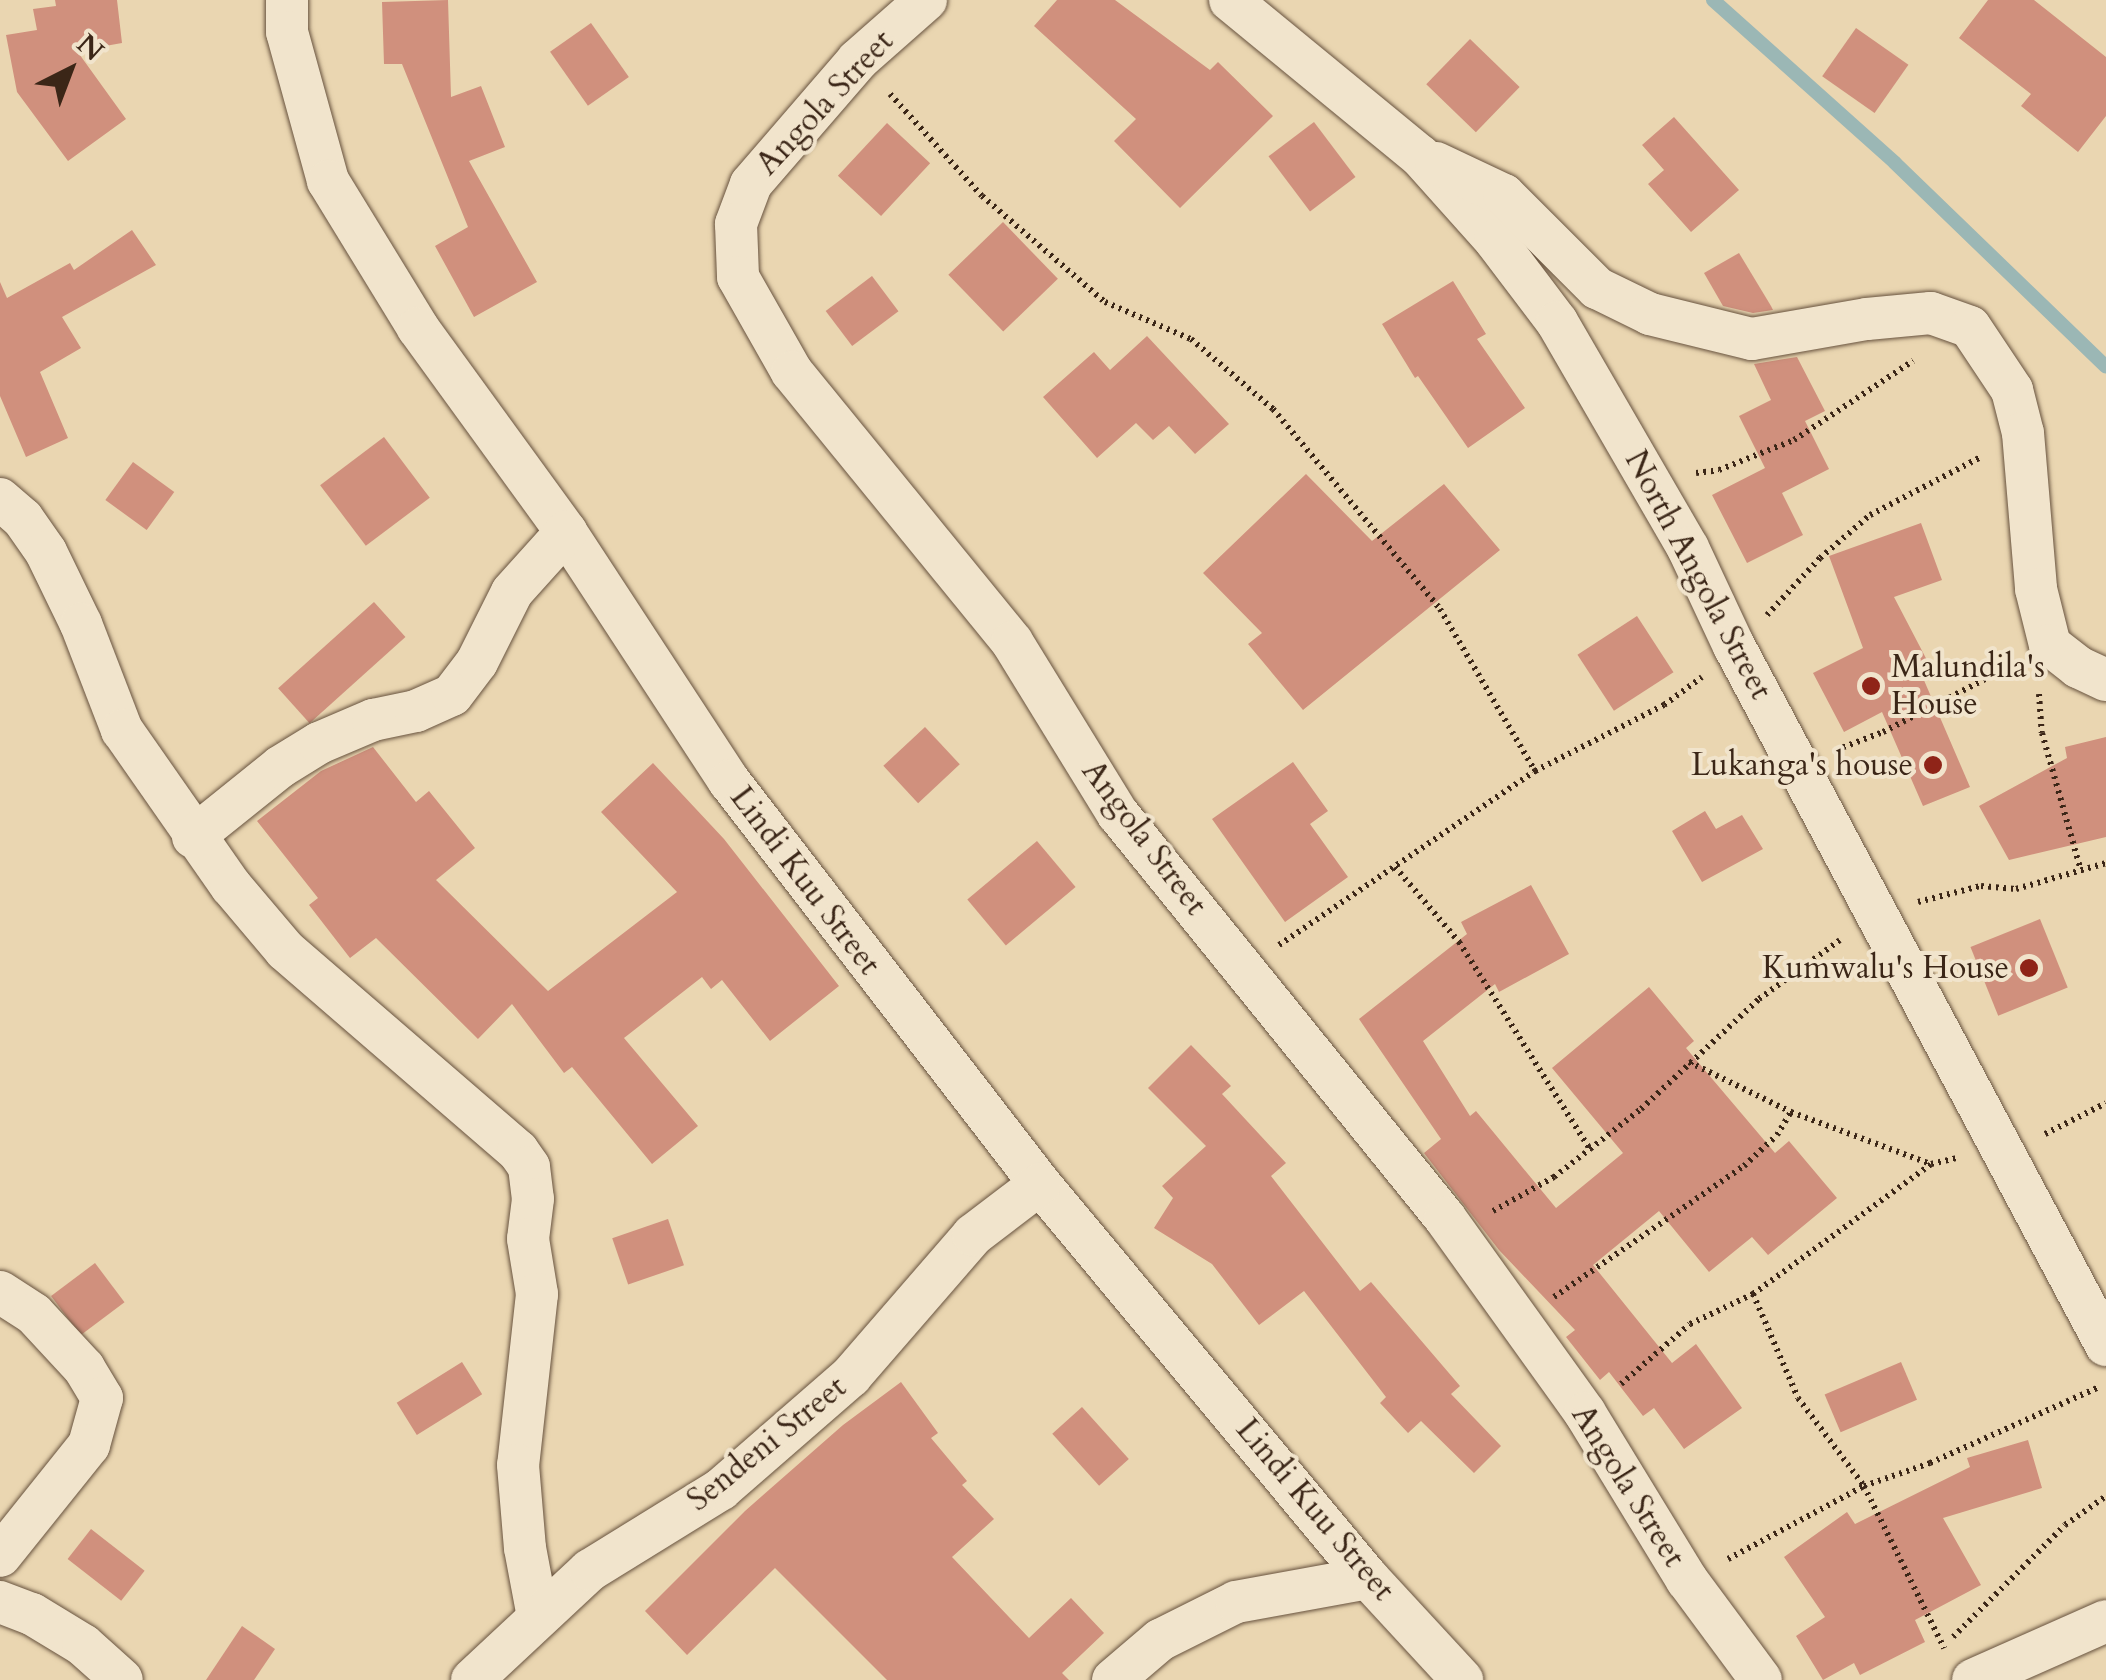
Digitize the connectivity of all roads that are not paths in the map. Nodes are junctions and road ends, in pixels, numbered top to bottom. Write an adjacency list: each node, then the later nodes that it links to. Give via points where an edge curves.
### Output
1 (286, 0): 6 (street, Lindi Kuu Street, via 288,32 328,181 418,328)
2 (926, 0): 22 (street, Angola Street, via 858,60 751,184 736,224 738,277 792,372 1012,642 1118,814 1446,1218)
3 (1230, 0): 4 (street, North Angola Street)
4 (1420, 156): 7 (street, via 1504,195 1598,288 1650,314 1752,339 1931,313 1970,327 2012,390 2024,434 2042,649); 11 (street, North Angola Street, via 1496,240 1557,322 1688,548)
5 (0, 499): 8 (street, via 46,552 122,730)
6 (566, 532): 8 (street, via 512,592 452,695 319,743 280,766); 9 (street, Lindi Kuu Street, via 729,781)
7 (2106, 680)
8 (194, 837): 15 (street, via 285,950 518,1150 528,1167 534,1199 528,1239 537,1294 518,1466)
9 (1040, 1184): 13 (street, Lindi Kuu Street); 15 (street, Sendeni Street, via 973,1234 851,1376 721,1489 590,1570)
10 (0, 1292): 12 (street, via 34,1314 102,1398 89,1445)
11 (2106, 1344)
12 (0, 1556)
13 (1368, 1578): 20 (street, via 1236,1602 1160,1640); 21 (street, Lindi Kuu Street)
14 (0, 1602): 18 (street, via 84,1645)
15 (538, 1617): 19 (street, Sendeni Street)
16 (2106, 1621): 17 (street)
17 (1963, 1672)
18 (122, 1680)
19 (472, 1680)
20 (1113, 1680)
21 (1462, 1680)
22 (1760, 1680)

